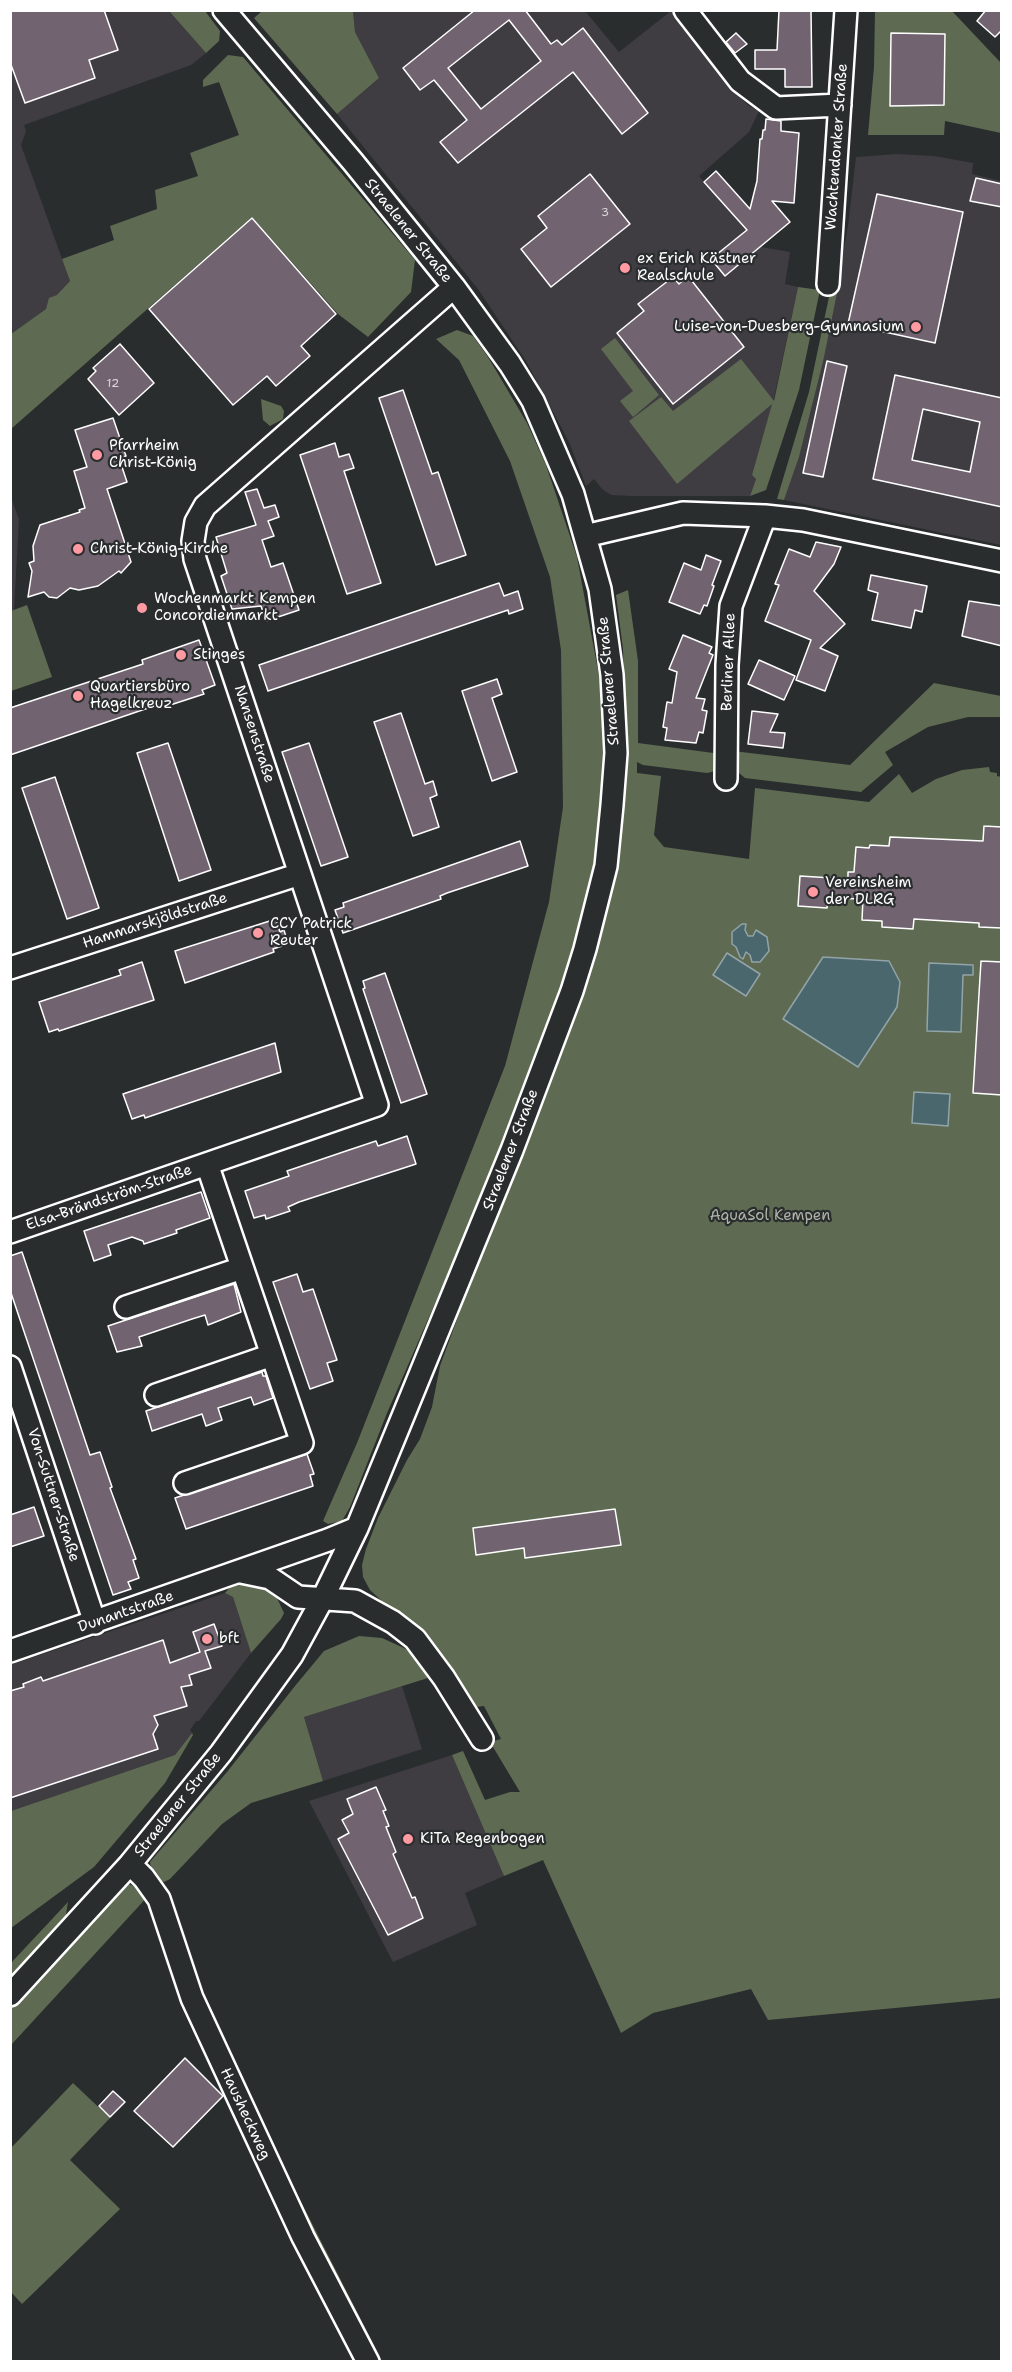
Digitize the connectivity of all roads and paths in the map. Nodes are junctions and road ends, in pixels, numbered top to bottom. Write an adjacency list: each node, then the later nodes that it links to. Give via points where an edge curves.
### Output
1 (224, 10): 6 (street, Straelener Straße)
2 (685, 10): 4 (street, via 740,81 776,108)
3 (846, 10): 4 (street, Wachtendonker Straße)
4 (840, 105): 5 (street, Wachtendonker Straße)
5 (828, 284)
6 (454, 288): 8 (street, Straelener Straße, via 533,401 573,494); 11 (street, Nansenstraße, via 212,499 196,522 195,559)
7 (765, 516): 8 (street, via 683,513); 9 (street, via 803,520); 10 (street, Berliner Allee, via 730,606)
8 (585, 536): 22 (street, Straelener Straße, via 600,589 612,675 616,753 606,866 572,991 512,1150)
9 (1002, 561)
10 (726, 779)
11 (300, 874): 12 (street, Hammarskjöldstraße); 13 (street, Nansenstraße)
12 (10, 968)
13 (377, 1105): 14 (street, Elsa-Brändström-Straße)
14 (207, 1164): 15 (street, Elsa-Brändström-Straße); 16 (street, Elsa-Brändström-Straße)
15 (10, 1232)
16 (242, 1268): 17 (street); 18 (street, Elsa-Brändström-Straße)
17 (126, 1307)
18 (272, 1355): 20 (street); 21 (street, Elsa-Brändström-Straße, via 302,1443)
19 (10, 1367): 25 (street, Von-Suttner-Straße)
20 (156, 1395)
21 (184, 1483)
22 (357, 1528): 23 (street, Dunantstraße); 24 (street, Straelener Straße)
23 (240, 1572): 24 (street, via 270,1578 298,1597); 25 (street, Dunantstraße)
24 (323, 1598): 27 (street, via 355,1601 415,1639); 28 (street, Straelener Straße, via 275,1681)
25 (95, 1623): 26 (street, Dunantstraße)
26 (10, 1651)
27 (482, 1739)
28 (130, 1864): 29 (street, Straelener Straße); 30 (street, Hausheckweg, via 159,1899 192,1998 225,2071 303,2237)
29 (10, 1995)
30 (368, 2361)

